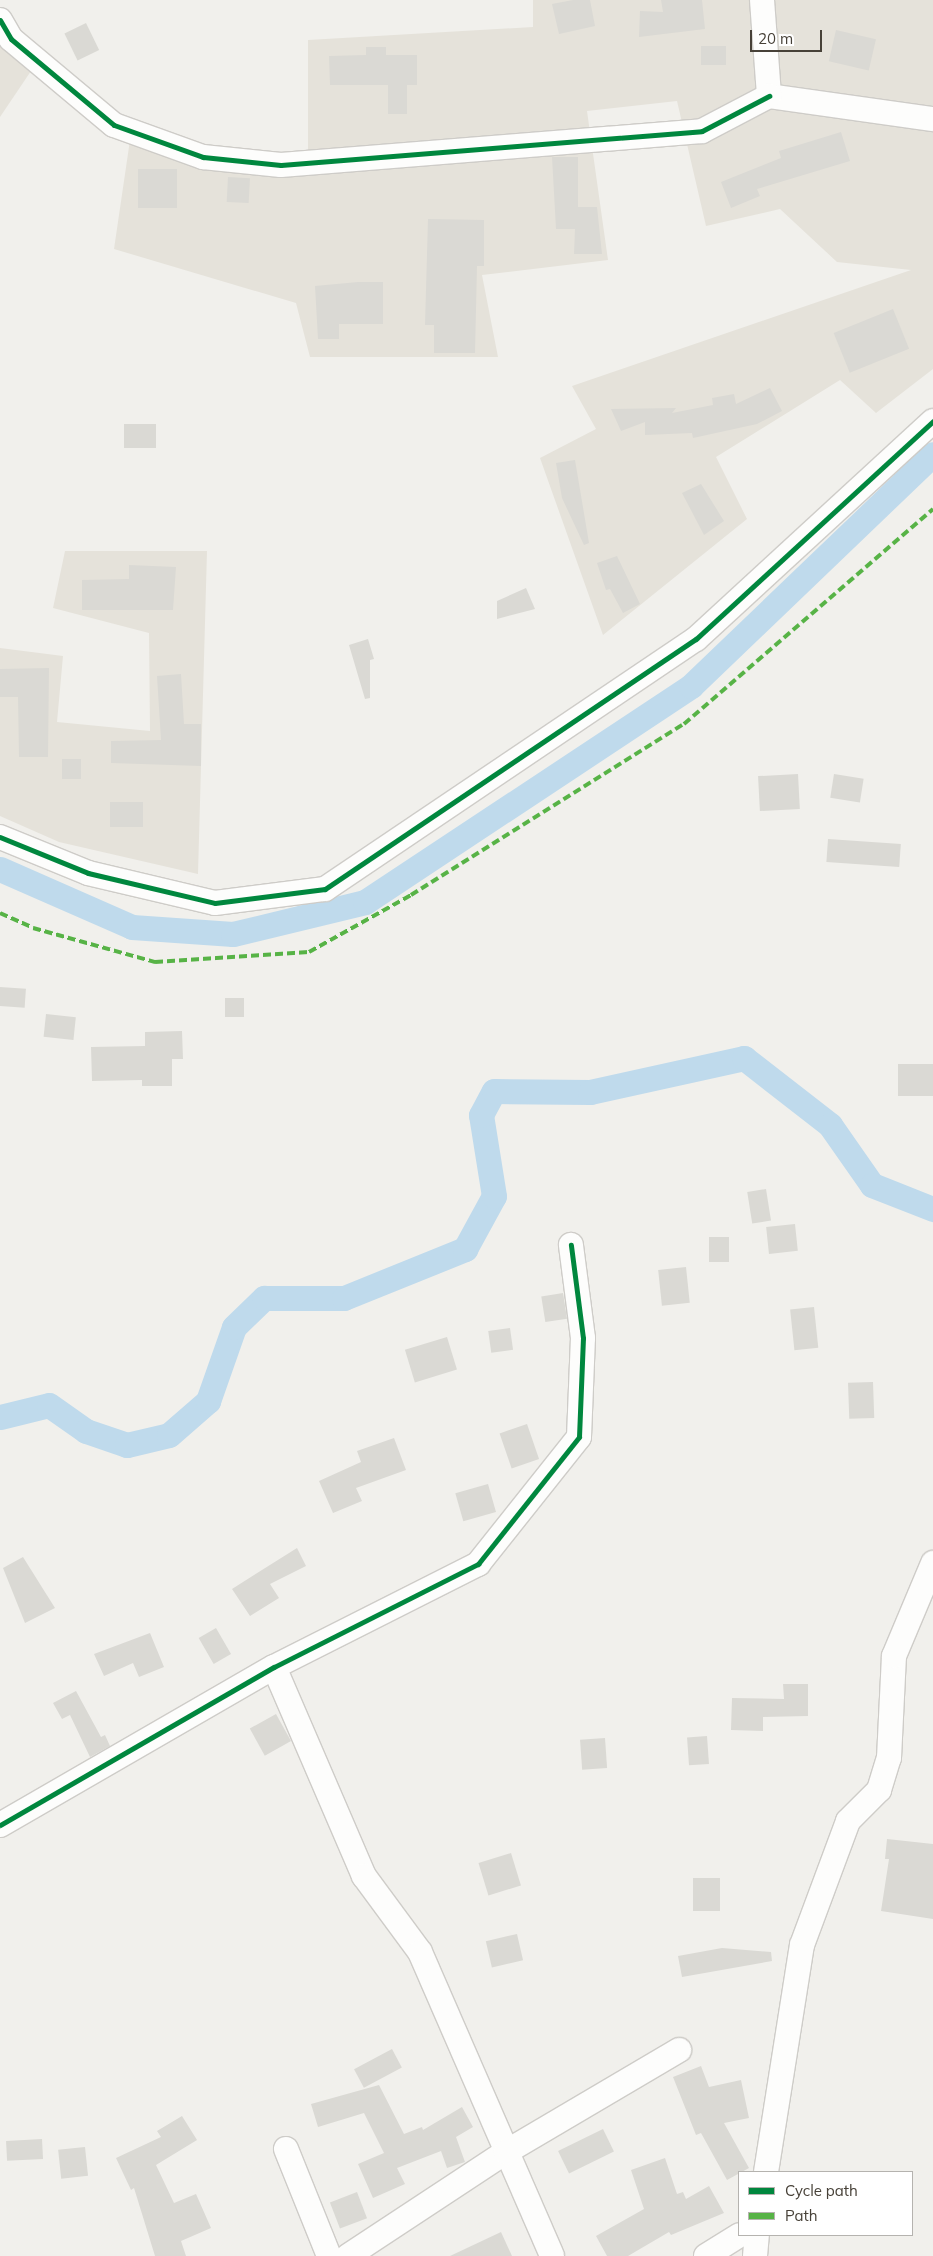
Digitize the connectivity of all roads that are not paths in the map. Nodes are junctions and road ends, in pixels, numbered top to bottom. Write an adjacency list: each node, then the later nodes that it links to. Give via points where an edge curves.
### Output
1 (762, 0): 3 (street)
2 (0, 20): 3 (street, via 11,39 114,125 203,157 280,166 702,131)
3 (769, 96): 4 (street)
4 (933, 119)
5 (933, 421): 6 (street, via 696,640 325,889 216,903 88,873)
6 (0, 837)
7 (570, 1245): 9 (street, via 583,1338 579,1437 478,1564)
8 (933, 1563): 14 (street, via 894,1656 889,1758 879,1790 848,1821 802,1945)
9 (274, 1667): 10 (street); 13 (street, via 364,1876 420,1952)
10 (0, 1825)
11 (679, 2050): 13 (street)
12 (286, 2149): 17 (street)
13 (506, 2152): 18 (street); 19 (street)
14 (766, 2171)
15 (738, 2235): 20 (street)
16 (757, 2236): 21 (street)
17 (330, 2256)
18 (348, 2256)
19 (552, 2256)
20 (706, 2256)
21 (755, 2256)

